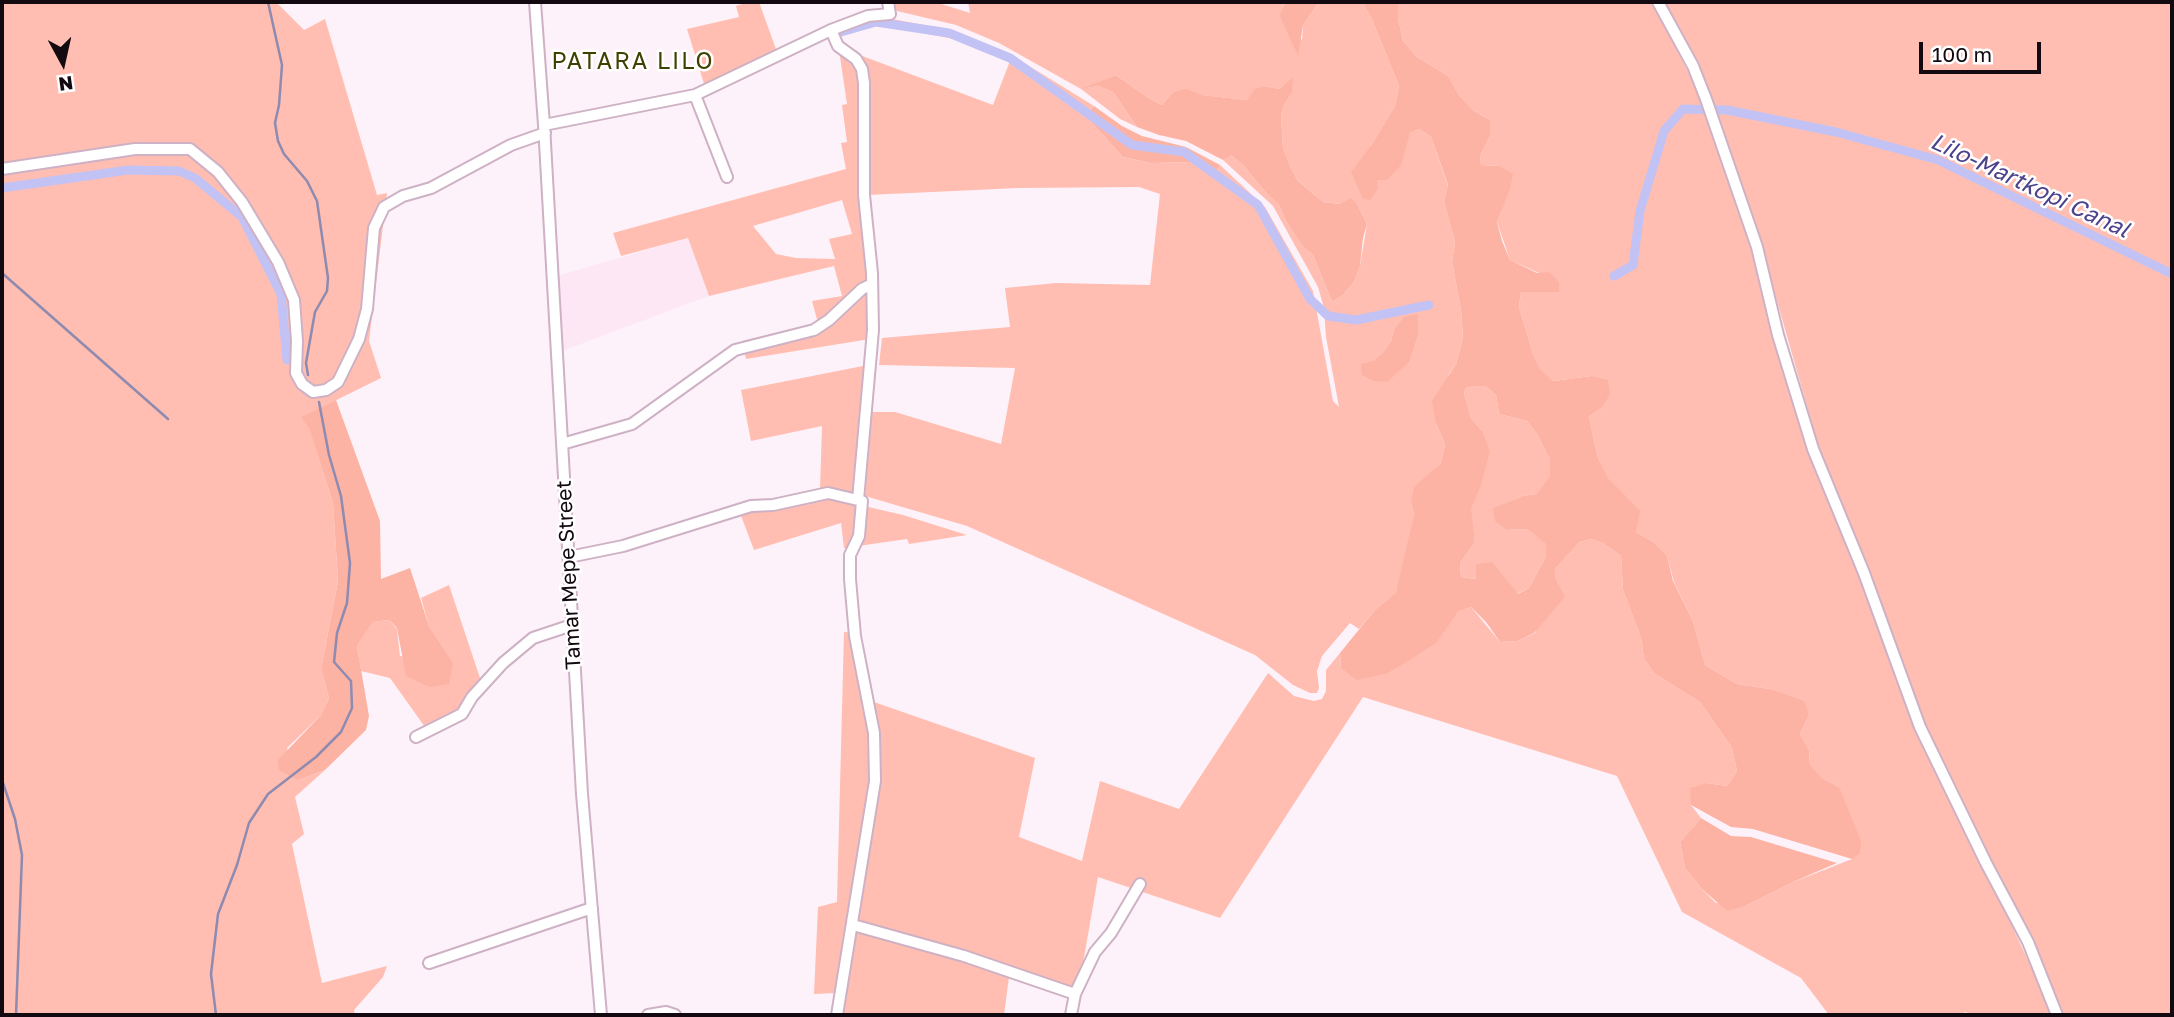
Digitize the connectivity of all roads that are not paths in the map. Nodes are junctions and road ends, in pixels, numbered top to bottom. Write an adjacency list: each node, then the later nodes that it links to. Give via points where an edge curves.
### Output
1 (535, 2): 6 (street, Tamar Mepe Street)
2 (1658, 2): 25 (street, via 1706,99 1757,247 1813,449 1920,727 2028,942)
3 (889, 8): 4 (street)
4 (831, 30): 5 (street); 9 (street, via 838,46 862,69)
5 (695, 95): 6 (street); 8 (street)
6 (545, 129): 7 (street, via 432,188 384,207 374,228 367,309 359,339 338,382 313,392 296,373 294,300 278,262 242,202 218,172 190,149 135,149); 10 (street, Tamar Mepe Street)
7 (2, 169)
8 (727, 177)
9 (872, 284): 10 (street, via 814,330 735,350 632,424); 11 (street, via 871,367)
10 (562, 444): 12 (street, Tamar Mepe Street)
11 (860, 501): 12 (street, via 828,494 751,506 623,546); 17 (street, via 859,536 850,555 849,579 876,753)
12 (569, 557): 13 (street, Tamar Mepe Street)
13 (572, 625): 14 (street, via 533,638 503,663 462,714); 16 (street, Tamar Mepe Street)
14 (415, 737)
15 (1140, 884): 19 (street, via 1095,952)
16 (592, 908): 18 (street); 20 (street, Tamar Mepe Street)
17 (853, 925): 19 (street); 23 (street)
18 (429, 963)
19 (1075, 994): 24 (street)
20 (601, 1015)
21 (648, 1015): 22 (street)
22 (675, 1015)
23 (836, 1015)
24 (1071, 1015)
25 (2057, 1015)

